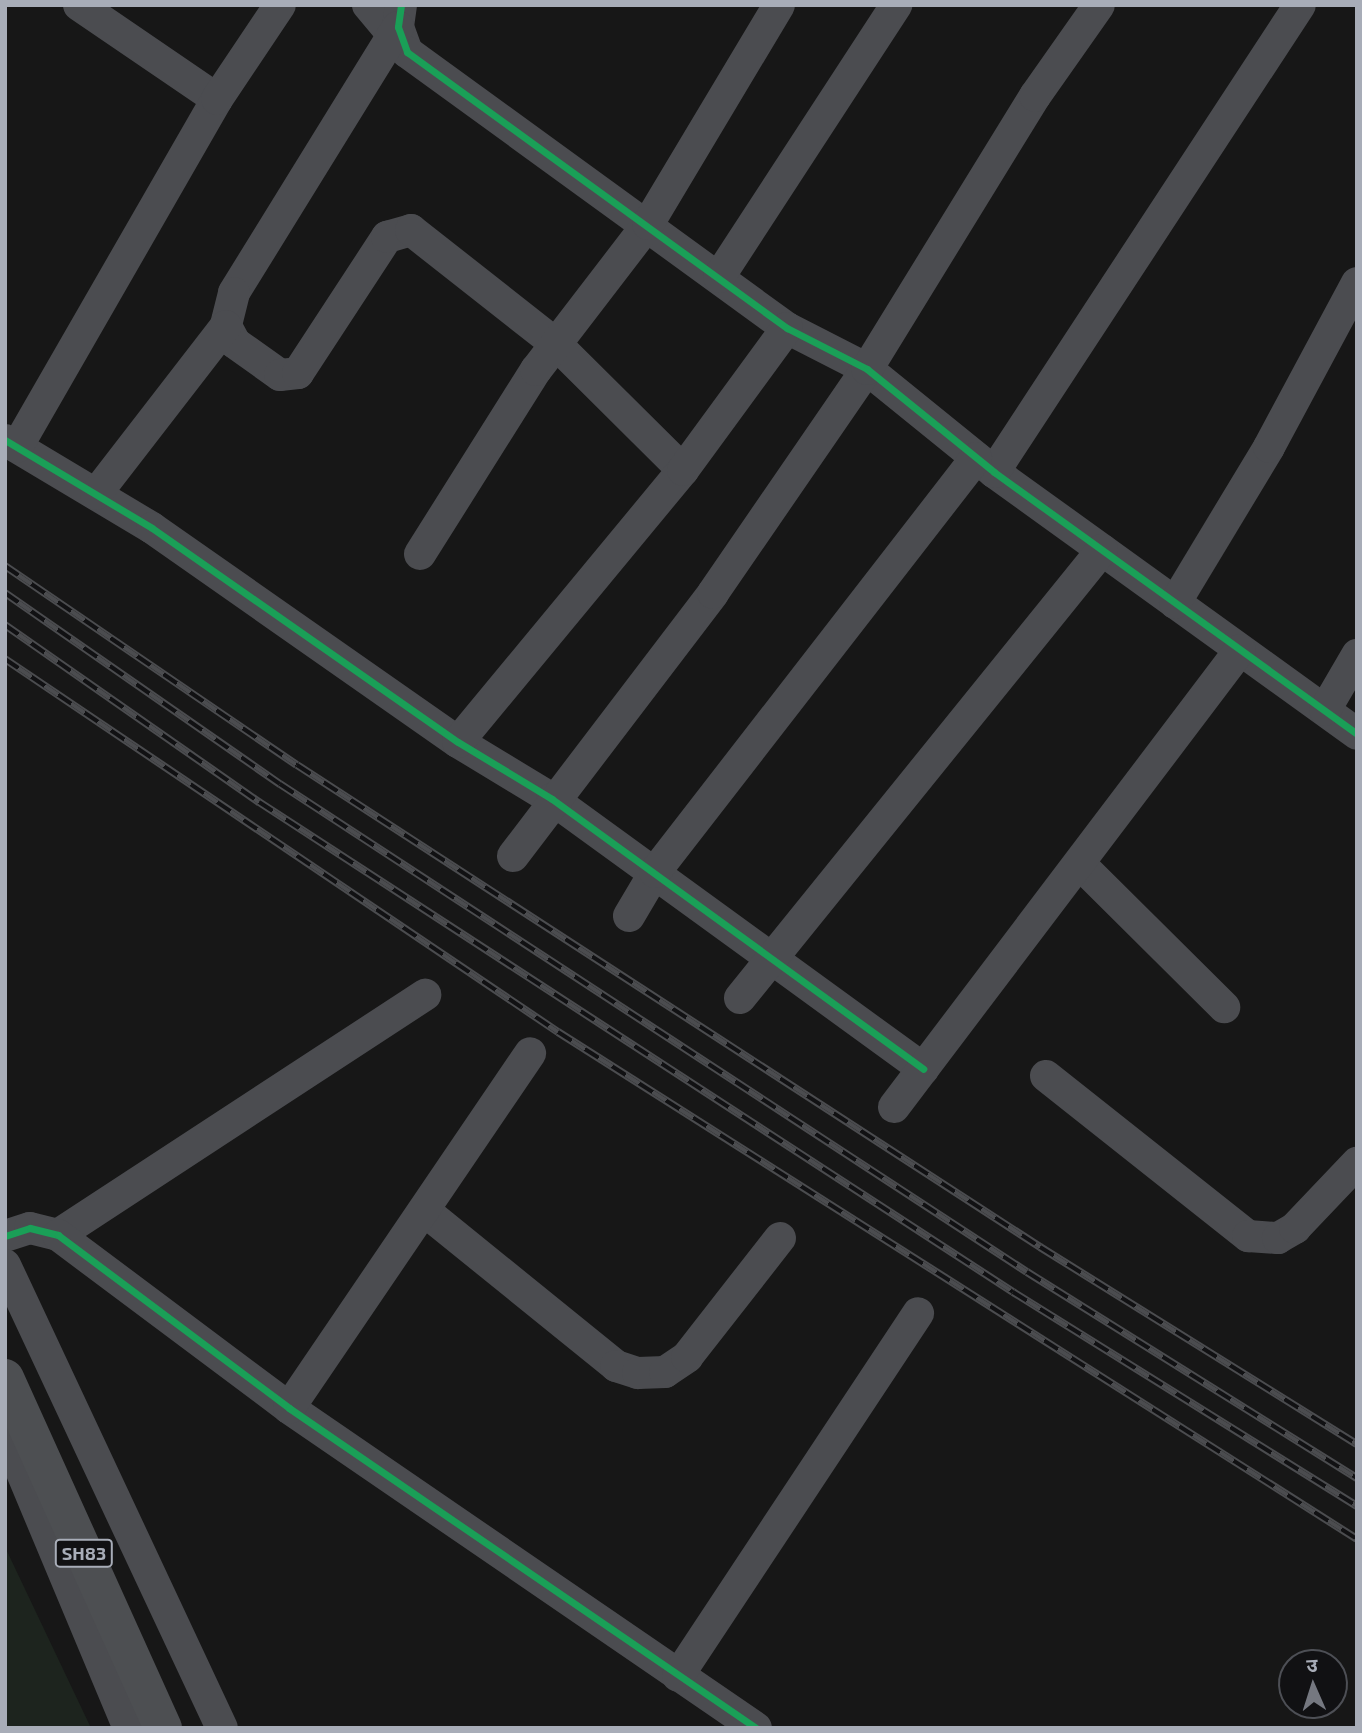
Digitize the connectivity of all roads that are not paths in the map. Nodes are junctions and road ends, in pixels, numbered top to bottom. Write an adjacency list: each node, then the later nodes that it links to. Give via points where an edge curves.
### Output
1 (79, 5): 9 (street)
2 (280, 5): 9 (street)
3 (368, 5): 8 (street)
4 (779, 5): 10 (street)
5 (896, 5): 11 (street)
6 (1100, 5): 16 (street, via 1035,96)
7 (1300, 5): 18 (street)
8 (397, 22): 10 (street, via 407,52); 13 (street, via 234,293)
9 (217, 99): 17 (street)
10 (648, 224): 11 (street); 15 (street)
11 (719, 277): 14 (street)
12 (1357, 283): 23 (street, via 1269,447)
13 (226, 326): 15 (street, via 234,343 280,375 298,373 387,237 411,230); 20 (street)
14 (787, 328): 16 (street); 19 (street)
15 (556, 344): 19 (street); 22 (street)
16 (867, 369): 18 (street); 29 (street, via 713,593)
17 (11, 444): 20 (street)
18 (985, 465): 21 (street); 32 (street)
19 (683, 470): 28 (street)
20 (96, 494): 28 (street)
21 (1102, 550): 23 (street); 34 (street)
22 (421, 554)
23 (1175, 603): 24 (street)
24 (1240, 650): 26 (street); 31 (street)
25 (1357, 655): 26 (street)
26 (1325, 710): 27 (street)
27 (1357, 734)
28 (458, 742): 29 (street)
29 (552, 799): 30 (street); 32 (street)
30 (513, 856)
31 (1081, 865): 37 (street); 39 (street)
32 (655, 872): 33 (street); 34 (street)
33 (629, 916)
34 (772, 959): 36 (street); 39 (street)
35 (425, 995): 44 (street)
36 (740, 998)
37 (1224, 1007)
38 (530, 1053): 43 (street)
39 (923, 1069): 41 (street)
40 (1046, 1076): 42 (street, via 1256,1238 1278,1237 1295,1228)
41 (894, 1107)
42 (1357, 1163)
43 (426, 1212): 46 (street, via 616,1366 638,1373 665,1372 687,1357); 50 (street)
44 (58, 1235): 45 (street, via 30,1228); 50 (street)
45 (5, 1236)
46 (779, 1238)
47 (5, 1265): 55 (street)
48 (918, 1313): 52 (street)
49 (5, 1378): 54 (main road, SH83)
50 (289, 1408): 52 (street)
51 (5, 1432): 53 (street)
52 (678, 1676): 56 (street)
53 (129, 1728)
54 (163, 1728)
55 (222, 1728)
56 (756, 1728)

